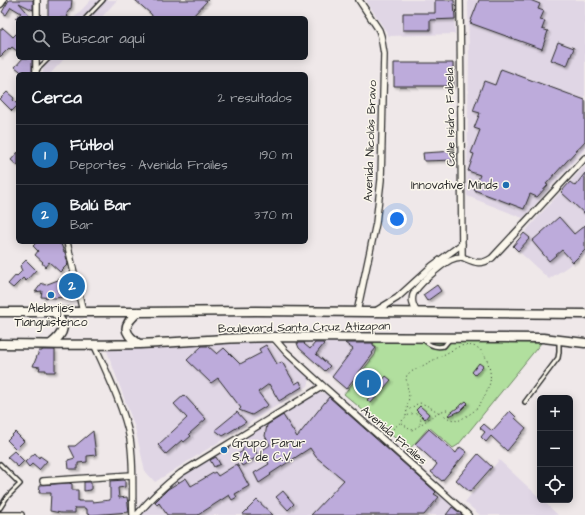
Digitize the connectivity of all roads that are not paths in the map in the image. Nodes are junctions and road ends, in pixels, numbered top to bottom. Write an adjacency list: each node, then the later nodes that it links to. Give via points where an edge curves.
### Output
1 (2, 0): 6 (main road)
2 (37, 0): 7 (street)
3 (103, 0): 8 (lane)
4 (359, 0): 21 (street, Avenida Nicolás Bravo, via 379,30 384,54 381,180 376,223)
5 (460, 0): 15 (street, Calle Isidro Fabela)
6 (0, 3)
7 (37, 16)
8 (88, 16)
9 (36, 60): 11 (street)
10 (46, 60): 12 (lane)
11 (36, 72)
12 (37, 72)
13 (585, 158): 16 (street, via 492,258 481,263)
14 (67, 244): 19 (street)
15 (462, 244): 16 (street, Calle Isidro Fabela); 22 (street, via 432,266 397,298)
16 (462, 257): 23 (street, via 450,260 416,290 412,300)
17 (0, 312): 18 (main road)
18 (54, 312): 19 (main road, Boulevard Santa Cruz Atizapan); 29 (main road, via 63,327 60,336)
19 (83, 312): 20 (main road, Boulevard Santa Cruz Atizapan)
20 (138, 312): 21 (main road, Boulevard Santa Cruz Atizapan); 31 (main road, via 128,323 127,333)
21 (357, 312): 22 (main road, Boulevard Santa Cruz Atizapan)
22 (372, 313): 23 (main road, Boulevard Santa Cruz Atizapan)
23 (417, 313): 24 (main road, Boulevard Santa Cruz Atizapan)
24 (585, 314)
25 (273, 337): 26 (main road, Boulevard Santa Cruz Atizapan); 31 (main road, Boulevard Santa Cruz Atizapan); 32 (street, Avenida Frailes)
26 (559, 339): 27 (main road, Boulevard Santa Cruz Atizapan); 33 (lane, via 558,358)
27 (585, 343)
28 (0, 344): 29 (main road, Boulevard Santa Cruz Atizapan)
29 (52, 344): 30 (main road, Boulevard Santa Cruz Atizapan)
30 (94, 344): 31 (main road, Boulevard Santa Cruz Atizapan); 35 (street, via 127,428)
31 (139, 344)
32 (322, 386): 41 (street, via 181,473 148,501); 42 (street, Avenida Frailes)
33 (525, 402)
34 (0, 464): 37 (lane, via 20,484)
35 (132, 475): 36 (street); 40 (street)
36 (43, 481)
37 (0, 508)
38 (0, 515): 39 (street)
39 (21, 515)
40 (133, 515)
41 (137, 515)
42 (468, 515)

